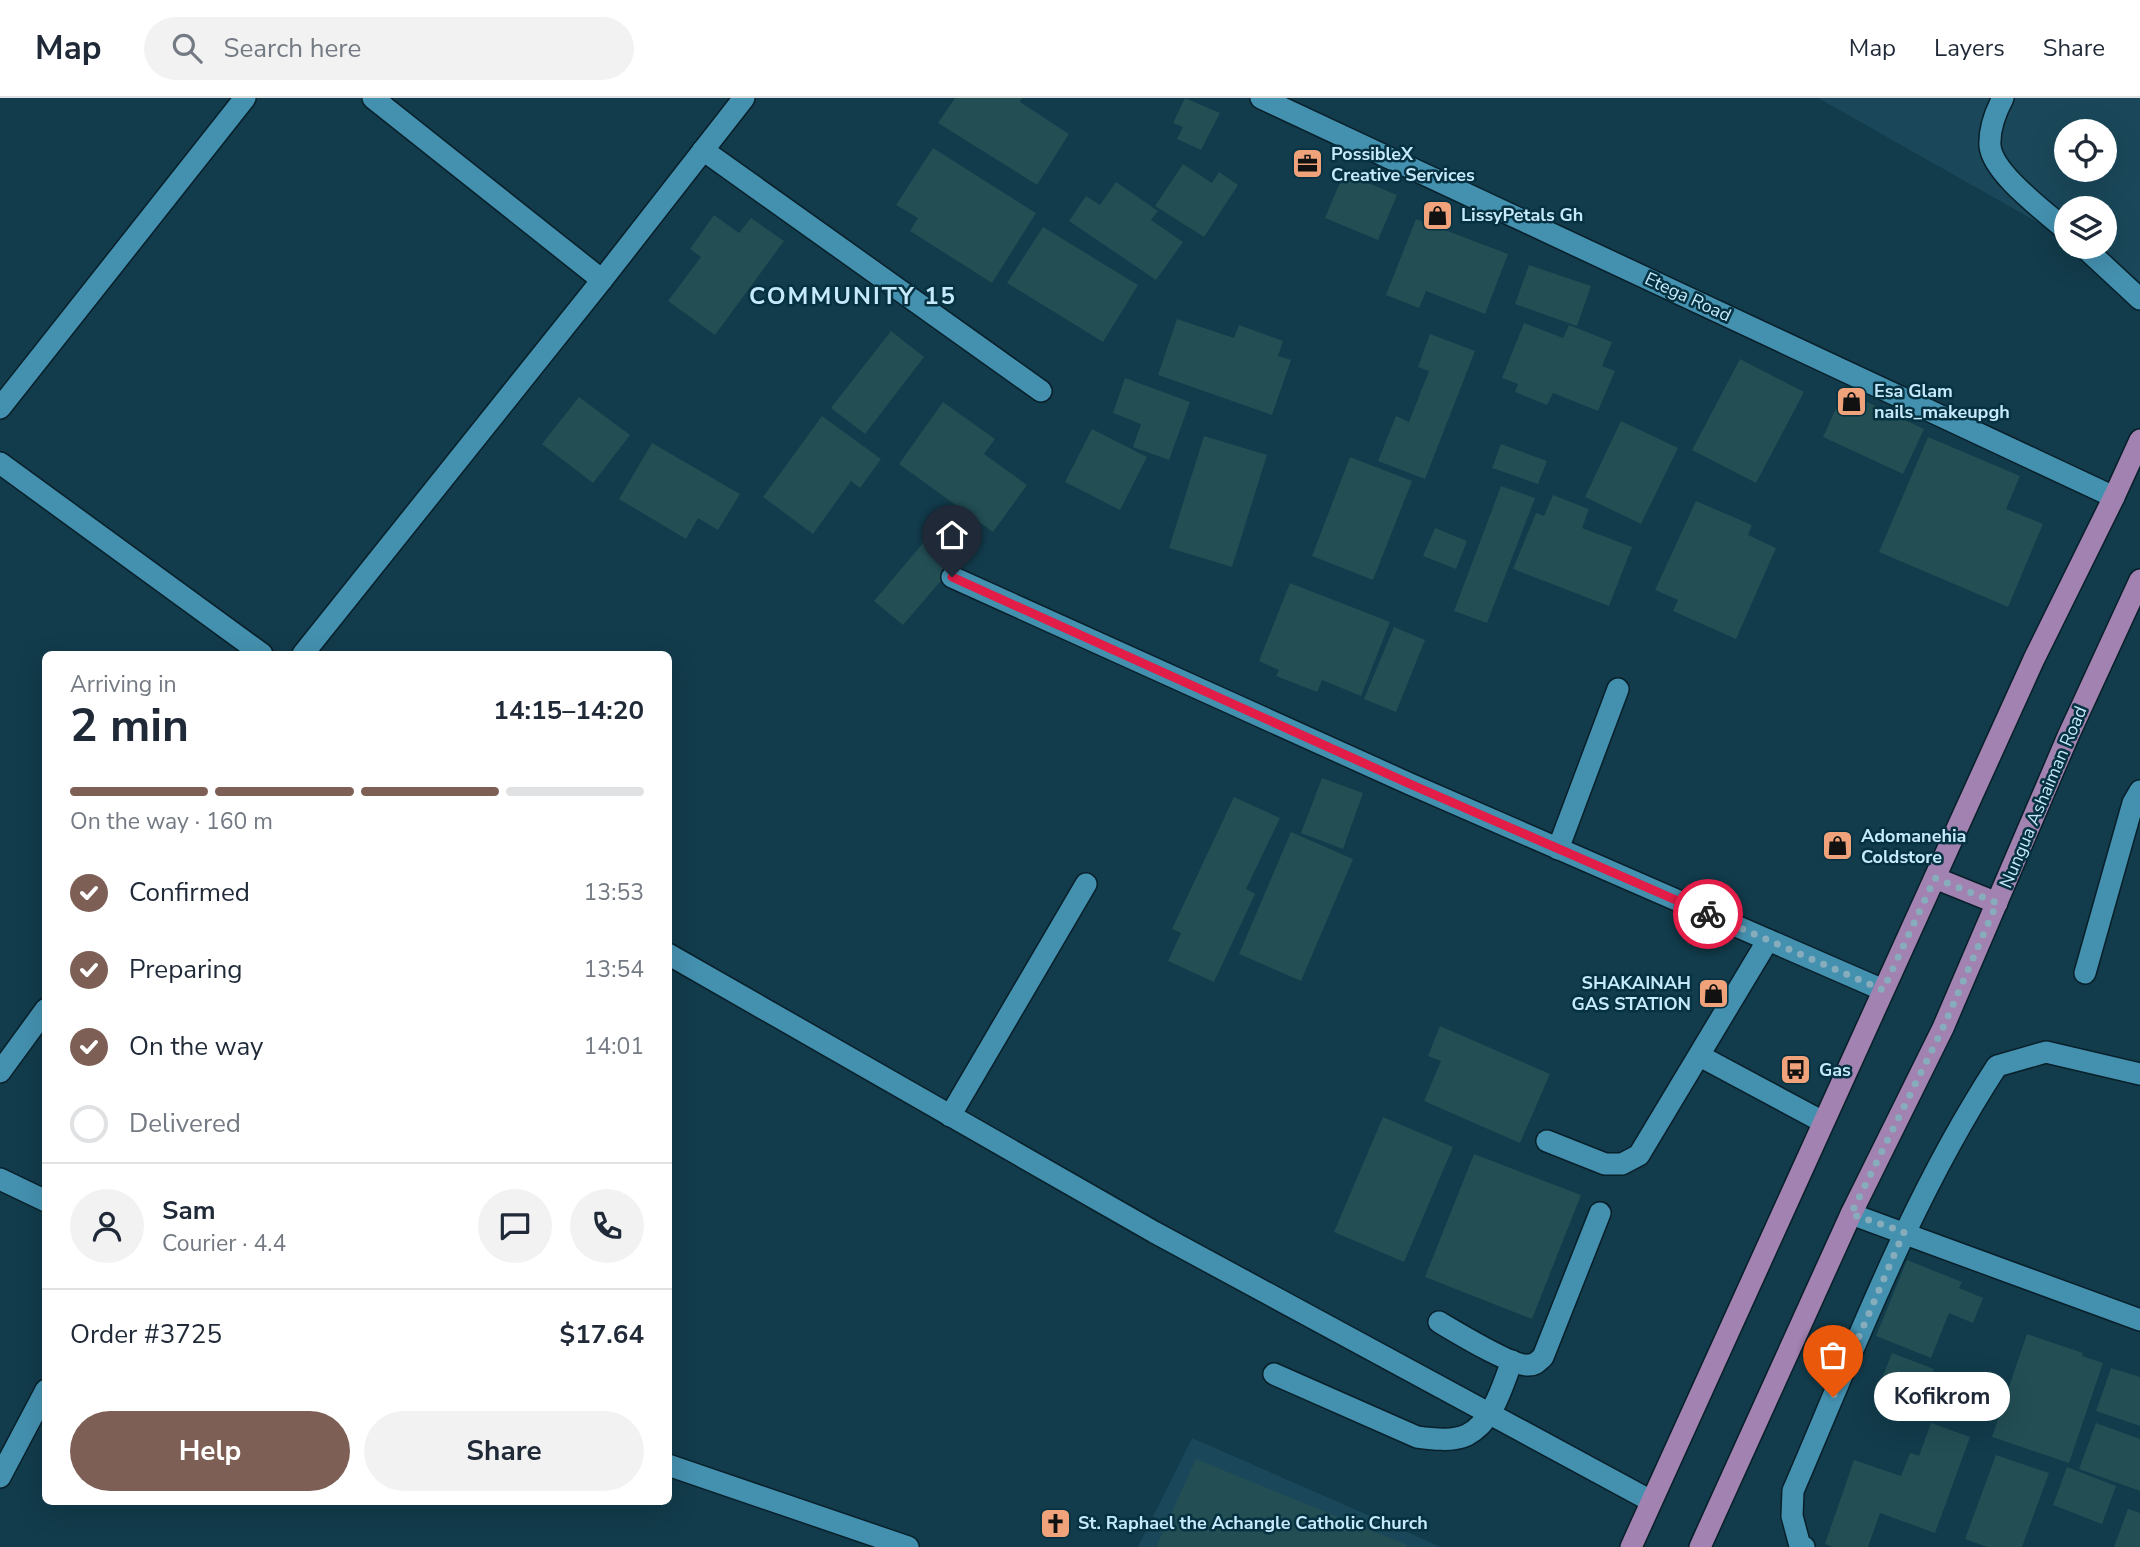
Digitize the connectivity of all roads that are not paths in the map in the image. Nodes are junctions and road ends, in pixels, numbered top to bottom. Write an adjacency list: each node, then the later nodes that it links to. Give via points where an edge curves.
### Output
1 (245, 98): 12 (street)
2 (373, 98): 9 (street)
3 (744, 98): 6 (street)
4 (1261, 98): 15 (street, Etega Road)
5 (2003, 98): 7 (street, via 1993,118 1990,148 2001,171)
6 (703, 150): 9 (street); 11 (street)
7 (2054, 219)
8 (2097, 259): 10 (street)
9 (602, 281): 19 (street)
10 (2140, 299)
11 (1041, 391)
12 (0, 408)
13 (2140, 440): 15 (main road)
14 (0, 463): 18 (street)
15 (2114, 498): 23 (main road, via 2034,659)
16 (952, 577): 22 (street)
17 (2140, 580): 25 (main road, Nungua Ashaiman Road)
18 (258, 651)
19 (305, 651)
20 (1618, 689): 22 (street)
21 (2140, 791): 28 (street)
22 (1558, 849): 26 (street)
23 (1935, 878): 25 (main road); 29 (main road)
24 (1086, 884): 34 (street)
25 (1997, 903): 40 (main road, Nungua Ashaiman Road, via 1943,1028)
26 (1768, 940): 29 (street); 31 (street)
27 (672, 956): 34 (street)
28 (2085, 973)
29 (1883, 990): 35 (main road)
30 (42, 1014): 32 (street)
31 (1700, 1056): 35 (street); 36 (street, via 1639,1155 1631,1160 1605,1164)
32 (0, 1072)
33 (2140, 1074): 41 (street, via 2046,1052 1997,1066)
34 (950, 1116): 47 (street)
35 (1823, 1122): 50 (main road)
36 (1547, 1141)
37 (0, 1178): 38 (street)
38 (42, 1199)
39 (1600, 1213): 44 (street, via 1543,1357 1526,1366)
40 (1851, 1214): 41 (street); 53 (main road, Nungua Ashaiman Road)
41 (1904, 1232): 42 (street); 54 (street, via 1793,1491 1792,1516)
42 (2140, 1320)
43 (1439, 1322): 44 (street)
44 (1512, 1361): 47 (street)
45 (1274, 1374): 47 (street, via 1417,1437 1466,1436)
46 (42, 1398): 49 (street)
47 (1490, 1414): 50 (street)
48 (672, 1466): 51 (street)
49 (0, 1477)
50 (1651, 1501): 52 (main road)
51 (908, 1547)
52 (1631, 1547)
53 (1700, 1547)
54 (1804, 1547)

